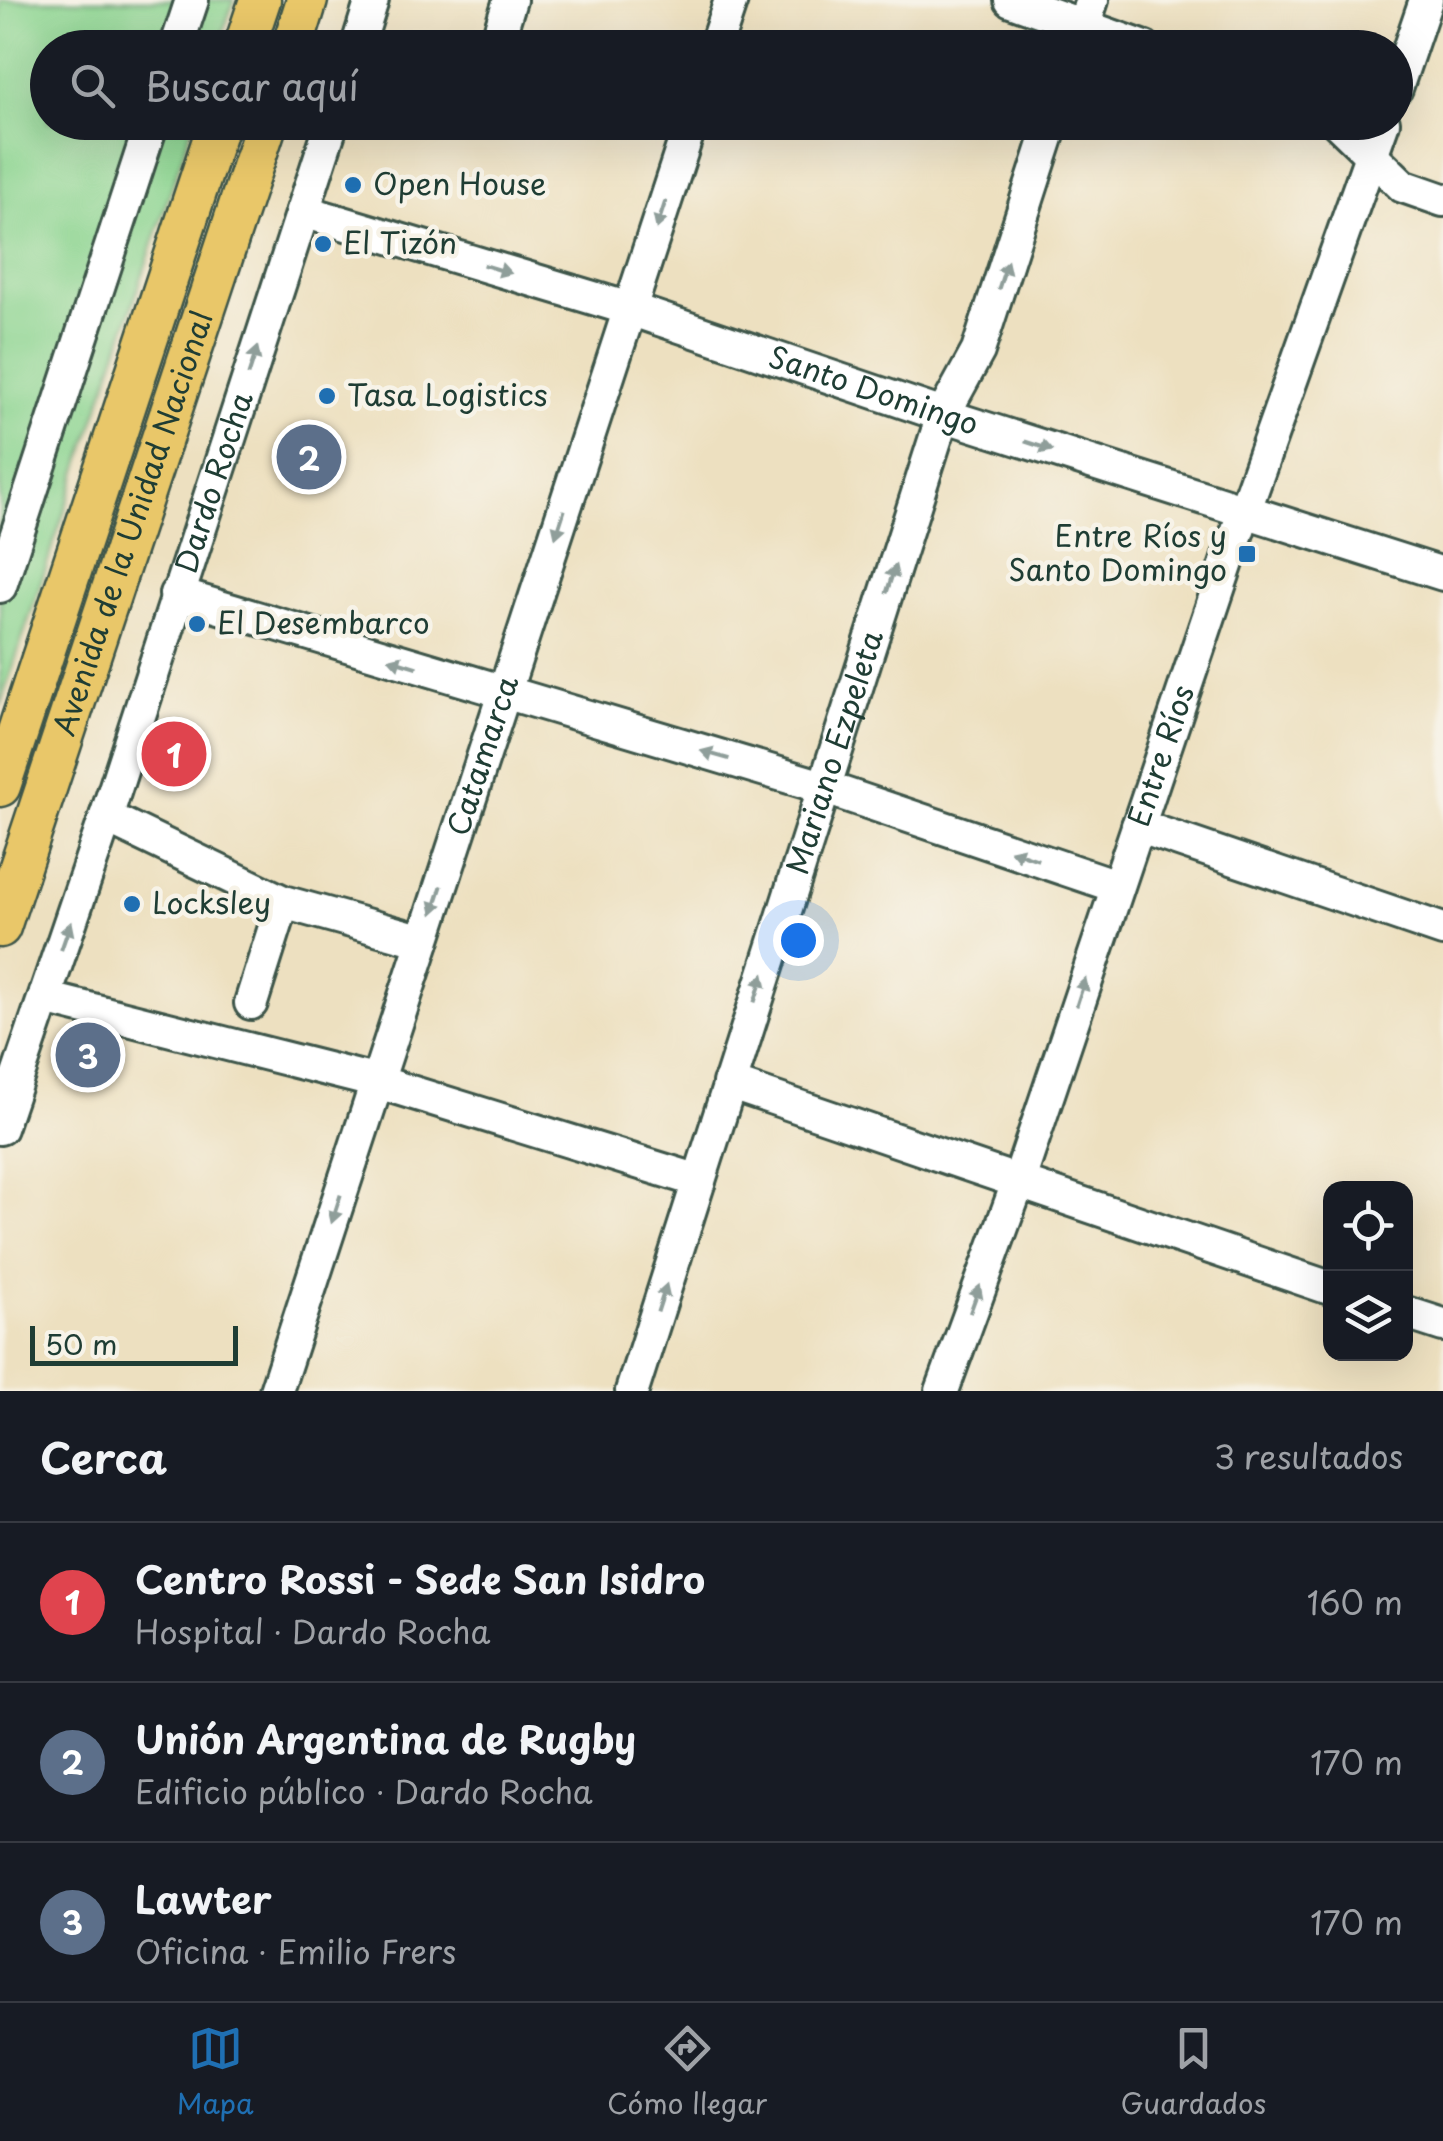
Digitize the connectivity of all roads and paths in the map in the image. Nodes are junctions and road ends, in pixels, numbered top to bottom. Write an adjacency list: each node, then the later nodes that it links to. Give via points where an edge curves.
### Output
1 (192, 0): 10 (street)
2 (260, 0): 11 (main road)
3 (308, 0): 12 (main road)
4 (372, 0): 13 (street)
5 (510, 0): 14 (street)
6 (731, 0): 15 (street)
7 (1011, 0): 9 (street)
8 (1426, 0): 16 (street)
9 (1084, 24)
10 (182, 30)
11 (250, 30)
12 (298, 30)
13 (363, 30)
14 (501, 30)
15 (721, 30)
16 (1413, 38)
17 (146, 140): 32 (street)
18 (213, 140): 35 (main road, Avenida de la Unidad Nacional)
19 (261, 140): 41 (main road, Avenida de la Unidad Nacional)
20 (326, 140): 27 (street, Dardo Rocha)
21 (685, 140): 28 (street, Catamarca, one-way to 28)
22 (1046, 140): 29 (street, Mariano Ezpeleta, one-way to 22, via 978,352)
23 (1357, 140): 25 (street)
24 (1377, 140): 25 (street, Entre Ríos)
25 (1372, 155): 26 (street, via 1402,186); 30 (street, Entre Ríos)
26 (1443, 200)
27 (303, 211): 28 (street, Santo Domingo, one-way to 28); 33 (street, Dardo Rocha, one-way to 27)
28 (630, 310): 29 (street, Santo Domingo); 34 (street, Catamarca, one-way to 34)
29 (943, 415): 30 (street, Santo Domingo, one-way to 30); 36 (street, Mariano Ezpeleta, one-way to 29)
30 (1244, 512): 31 (street, Santo Domingo); 38 (street, Entre Ríos)
31 (1443, 574)
32 (0, 586)
33 (176, 594): 34 (street, one-way to 33); 37 (street, Dardo Rocha)
34 (504, 694): 36 (street, one-way to 34); 43 (street, Catamarca, one-way to 43)
35 (0, 786)
36 (824, 787): 39 (street, one-way to 36); 47 (street, Mariano Ezpeleta, one-way to 36)
37 (106, 817): 40 (street); 44 (street, Dardo Rocha, one-way to 37)
38 (1138, 826): 39 (street, Entre Ríos); 42 (street)
39 (1116, 886): 50 (street, Entre Ríos, one-way to 39)
40 (283, 902): 43 (street); 45 (street)
41 (0, 927)
42 (1443, 930)
43 (424, 941): 46 (street, Catamarca)
44 (45, 998): 46 (street); 48 (street, Dardo Rocha)
45 (252, 1003)
46 (378, 1082): 49 (street); 54 (street, Catamarca, one-way to 54)
47 (729, 1084): 49 (street, Mariano Ezpeleta); 50 (street)
48 (0, 1128)
49 (699, 1182): 55 (street, Mariano Ezpeleta, one-way to 49)
50 (1018, 1183): 51 (street); 56 (street, Entre Ríos, one-way to 50)
51 (1323, 1286)
52 (1413, 1315): 53 (street)
53 (1443, 1325)
54 (276, 1391)
55 (632, 1391)
56 (942, 1391)

